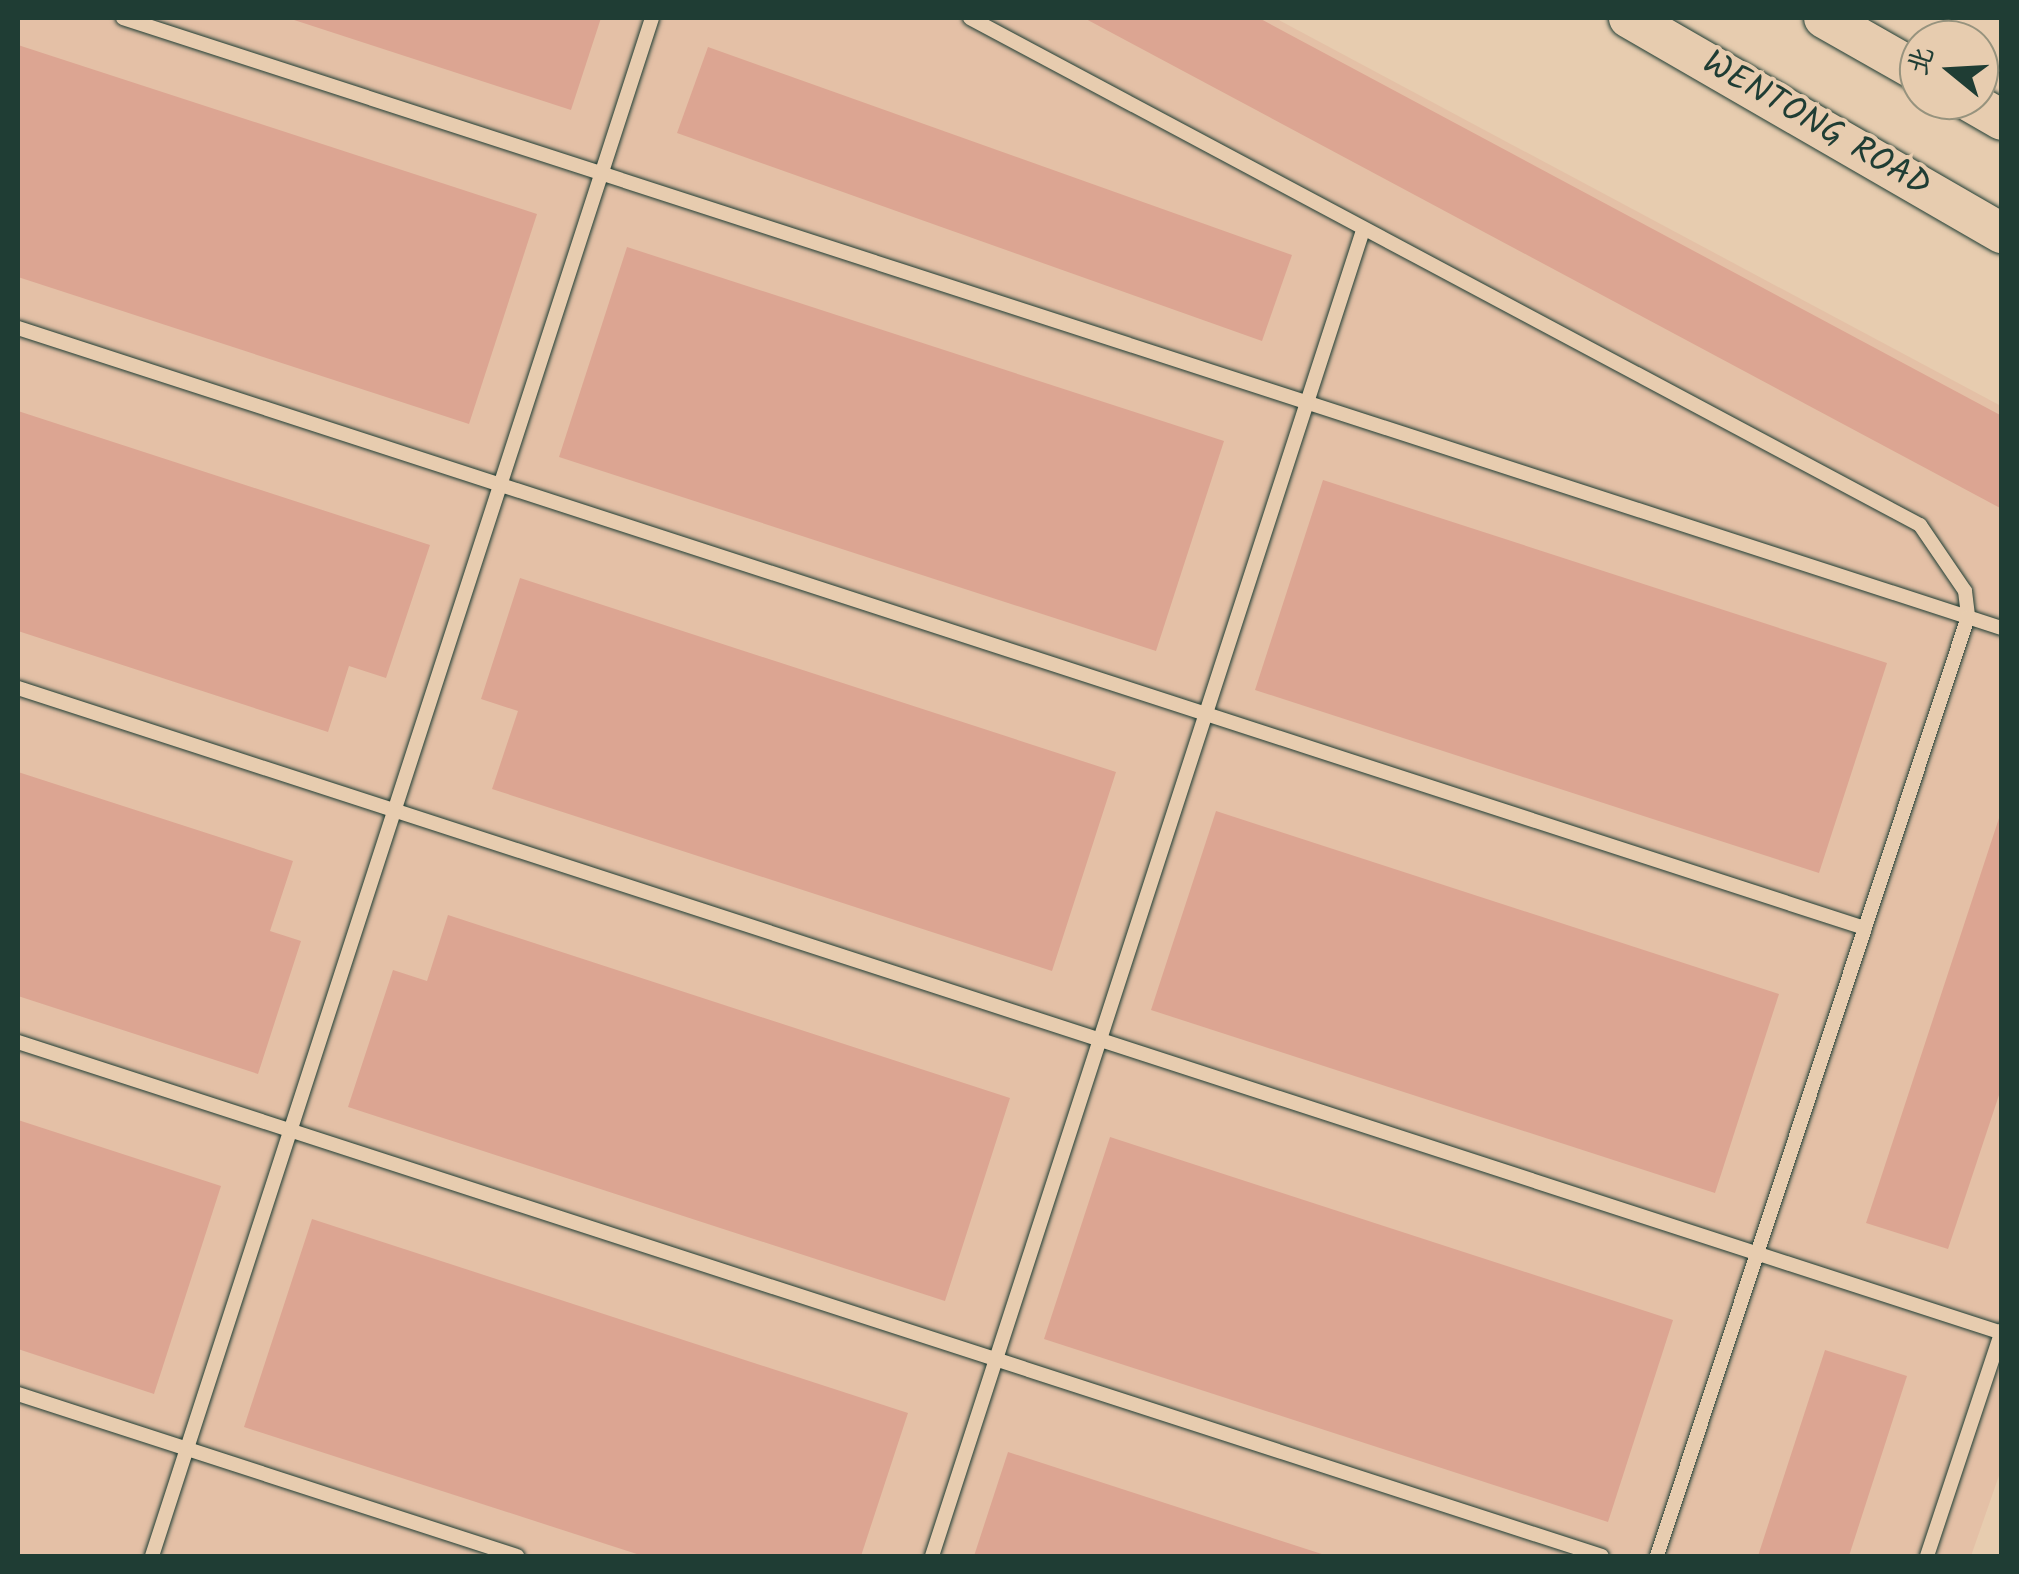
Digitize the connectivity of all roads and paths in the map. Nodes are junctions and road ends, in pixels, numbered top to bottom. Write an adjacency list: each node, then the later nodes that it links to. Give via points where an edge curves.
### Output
1 (123, 18): 7 (lane)
2 (652, 18): 7 (lane)
3 (970, 18): 8 (lane)
4 (1630, 18): 9 (main road, WENTONG ROAD)
5 (1824, 18): 6 (main road)
6 (1899, 61)
7 (602, 173): 11 (lane); 12 (lane)
8 (1362, 230): 11 (lane); 13 (lane, via 1920,526 1965,591)
9 (2002, 233)
10 (18, 328): 12 (lane)
11 (1306, 402): 13 (lane); 16 (lane)
12 (500, 484): 16 (lane); 17 (lane)
13 (1968, 617): 14 (lane); 18 (lane)
14 (2002, 628)
15 (18, 688): 17 (lane)
16 (1206, 714): 18 (lane); 19 (lane)
17 (394, 810): 19 (lane); 21 (lane)
18 (1865, 928): 22 (lane)
19 (1100, 1040): 22 (lane); 24 (lane)
20 (18, 1042): 21 (lane)
21 (290, 1130): 24 (lane); 26 (lane)
22 (1757, 1253): 23 (lane); 31 (lane)
23 (2001, 1332): 32 (lane)
24 (996, 1360): 29 (lane); 30 (lane)
25 (18, 1394): 26 (lane)
26 (187, 1449): 27 (lane); 28 (lane)
27 (152, 1556)
28 (517, 1556)
29 (932, 1556)
30 (1602, 1556)
31 (1657, 1556)
32 (1927, 1556)

